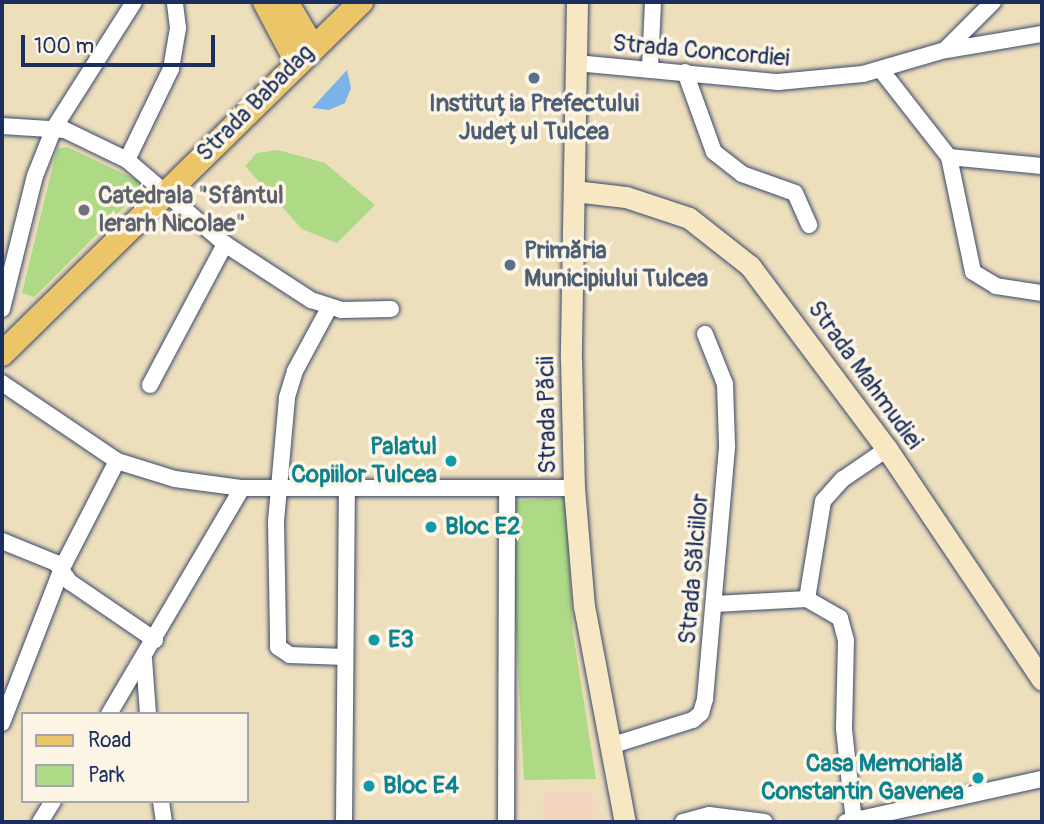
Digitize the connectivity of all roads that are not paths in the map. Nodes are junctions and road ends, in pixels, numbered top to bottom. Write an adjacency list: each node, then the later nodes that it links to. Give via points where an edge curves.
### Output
1 (134, 2): 17 (street)
2 (175, 2): 19 (street, via 178,28 171,69)
3 (265, 2): 11 (main road)
4 (286, 2): 11 (main road)
5 (361, 2): 11 (main road, Strada Babadag)
6 (577, 2): 12 (main road, Strada Păcii)
7 (653, 2): 13 (street)
8 (993, 2): 10 (street, Strada Concordiei)
9 (1042, 34): 10 (street, Strada Concordiei)
10 (945, 50): 14 (street, Strada Concordiei)
11 (305, 54): 21 (main road, Strada Babadag)
12 (576, 63): 13 (street, Strada Concordiei); 22 (main road, Strada Păcii)
13 (650, 68): 15 (street, Strada Concordiei)
14 (881, 70): 15 (street, Strada Concordiei, via 802,82); 18 (street)
15 (685, 72): 23 (street, via 714,152 742,174 795,193)
16 (2, 127): 17 (street)
17 (54, 128): 19 (street); 27 (street, via 35,176)
18 (949, 158): 20 (street); 25 (street, via 973,272 996,285)
19 (127, 160): 21 (street)
20 (1042, 166)
21 (164, 191): 24 (street); 30 (main road, Strada Babadag)
22 (574, 191): 33 (main road, Strada Mahmudiei, via 659,206 689,218 722,241 771,290); 38 (main road, Strada Păcii)
23 (810, 225)
24 (225, 244): 26 (street); 32 (street)
25 (1042, 293)
26 (329, 308): 28 (street); 36 (street, via 290,388)
27 (2, 309)
28 (391, 309)
29 (705, 334): 43 (street, Strada Sălciilor, via 725,384 727,445)
30 (2, 354)
31 (2, 383): 34 (street)
32 (150, 385)
33 (887, 449): 42 (street, via 843,479 823,501); 47 (main road, Strada Mahmudiei)
34 (117, 461): 35 (street, via 153,474); 41 (street)
35 (243, 488): 36 (street); 44 (street)
36 (279, 488): 37 (street); 45 (street, via 278,647 290,655)
37 (347, 488): 39 (street); 45 (street)
38 (574, 488): 39 (street); 51 (main road, Strada Păcii, via 584,606)
39 (507, 489): 58 (street)
40 (2, 541): 41 (street)
41 (62, 568): 44 (street, via 70,582); 50 (street)
42 (807, 599): 43 (street); 62 (street, via 832,612 845,629 844,729)
43 (715, 604): 51 (street, Strada Sălciilor, via 701,713 676,727)
44 (155, 640): 46 (street)
45 (345, 657): 57 (street)
46 (144, 659): 48 (street); 49 (street)
47 (1042, 680)
48 (110, 712)
49 (148, 712)
50 (2, 723)
51 (610, 747): 59 (main road, Strada Păcii)
52 (1042, 779): 62 (street)
53 (52, 803): 55 (street)
54 (161, 803): 56 (street)
55 (40, 822)
56 (164, 822)
57 (344, 822)
58 (506, 822)
59 (625, 822)
60 (683, 822): 61 (street, via 709,815)
61 (765, 822)
62 (850, 822)

